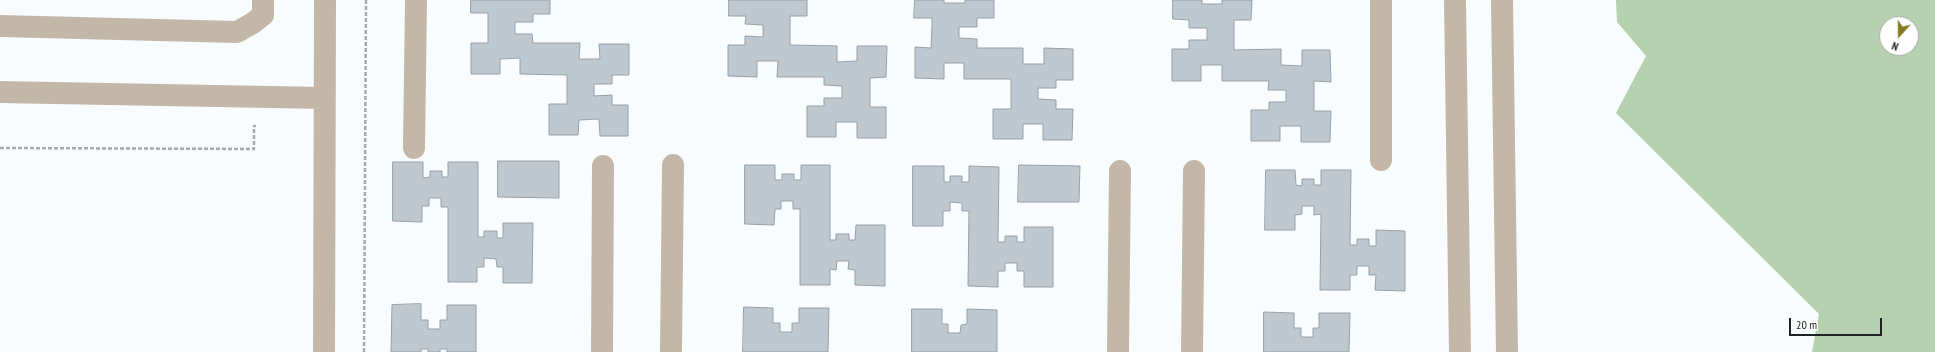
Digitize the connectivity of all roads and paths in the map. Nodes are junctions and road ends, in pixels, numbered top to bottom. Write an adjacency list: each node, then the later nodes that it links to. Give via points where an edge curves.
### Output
1 (263, 0): 8 (street, via 263,14 237,32)
2 (325, 0): 10 (street)
3 (366, 0): 20 (path)
4 (416, 0): 13 (street)
5 (1381, 0): 14 (street)
6 (1455, 0): 25 (street)
7 (1502, 0): 26 (street)
8 (0, 26)
9 (0, 92): 10 (street)
10 (324, 98): 19 (street)
11 (261, 126): 12 (path, via 254,126 254,149)
12 (0, 148)
13 (414, 148)
14 (1381, 160)
15 (673, 165): 22 (street)
16 (603, 166): 21 (street)
17 (1120, 171): 23 (street)
18 (1194, 171): 24 (street)
19 (324, 352)
20 (364, 352)
21 (602, 352)
22 (671, 352)
23 (1118, 352)
24 (1192, 352)
25 (1460, 352)
26 (1507, 352)

